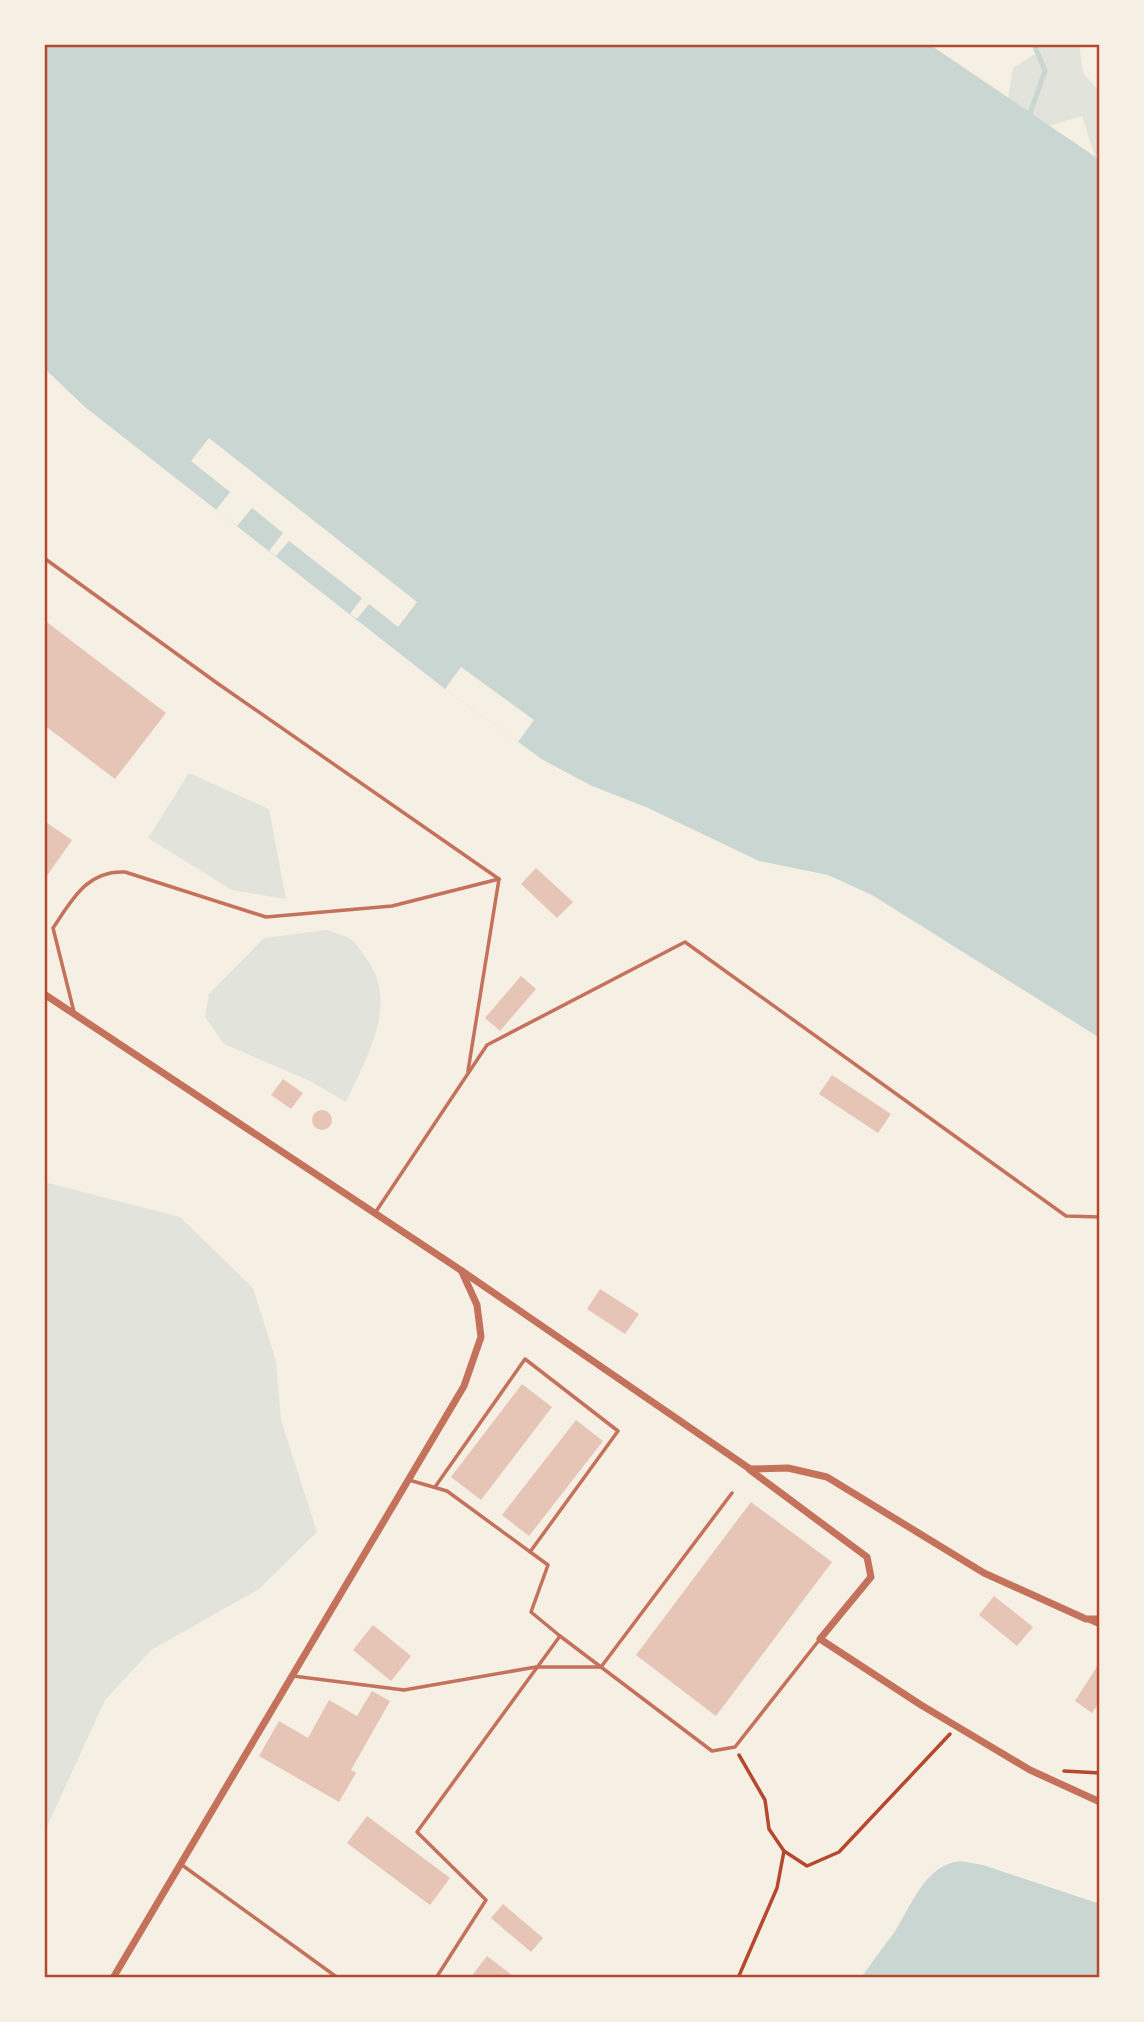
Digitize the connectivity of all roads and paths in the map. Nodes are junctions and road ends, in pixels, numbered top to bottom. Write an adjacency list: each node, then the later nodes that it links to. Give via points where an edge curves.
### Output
1 (44, 558): 2 (lane)
2 (499, 879): 4 (lane, via 392,906 265,917 125,872 109,871 80,888 53,928); 5 (lane)
3 (44, 994): 4 (street)
4 (74, 1014): 6 (street)
5 (468, 1073): 6 (lane); 7 (lane, via 486,1045 685,943 1066,1216)
6 (375, 1213): 8 (street)
7 (1100, 1217)
8 (462, 1271): 9 (street); 10 (street, via 477,1305 481,1337 464,1386)
9 (750, 1469): 14 (street, via 788,1468 827,1477 984,1573); 18 (street, via 867,1556 871,1577)
10 (409, 1480): 11 (lane); 21 (street)
11 (435, 1488): 13 (lane, via 447,1491); 13 (lane, via 525,1359 618,1431)
12 (732, 1493): 20 (lane)
13 (530, 1552): 17 (lane, via 548,1565 531,1612)
14 (1086, 1619): 15 (street); 16 (lane)
15 (1100, 1619)
16 (1100, 1626)
17 (559, 1636): 19 (lane); 20 (lane)
18 (820, 1639): 22 (street); 23 (lane)
19 (536, 1667): 20 (lane); 21 (lane, via 404,1690); 29 (lane, via 417,1832 486,1900)
20 (601, 1667): 23 (lane, via 712,1751)
21 (293, 1676): 26 (street)
22 (957, 1727): 24 (street, via 1030,1770); 25 (path, via 839,1852 807,1866)
23 (735, 1748): 25 (path, via 765,1800 769,1829)
24 (1100, 1802)
25 (784, 1851): 30 (path, via 777,1888)
26 (182, 1865): 27 (street); 28 (lane)
27 (113, 1978)
28 (338, 1978)
29 (436, 1978)
30 (738, 1978)

